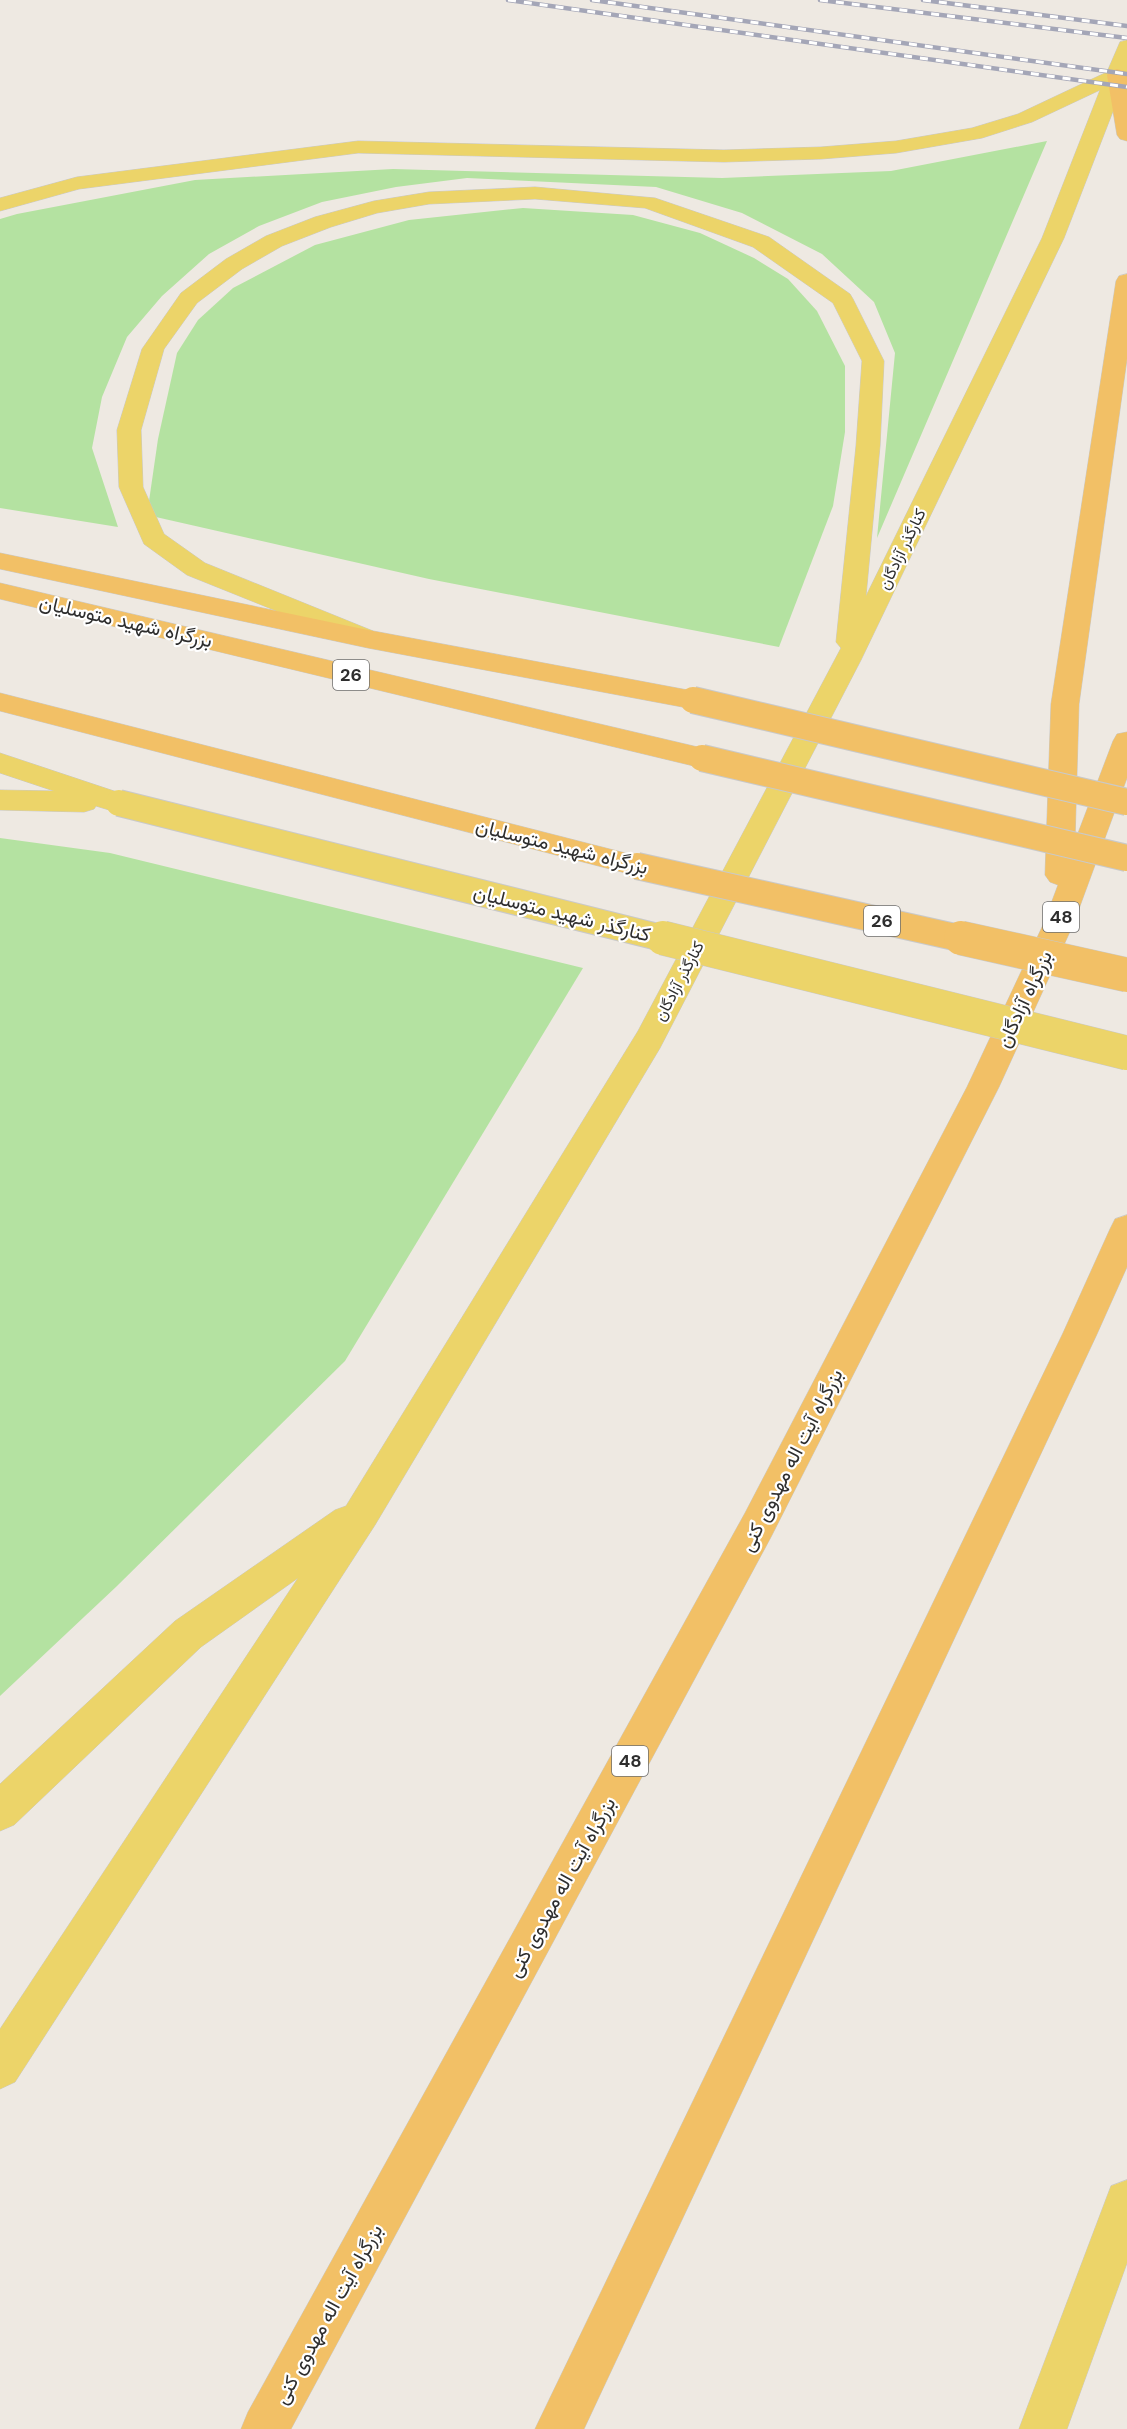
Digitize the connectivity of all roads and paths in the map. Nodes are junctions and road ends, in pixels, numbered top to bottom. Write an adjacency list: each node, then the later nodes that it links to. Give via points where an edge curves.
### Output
1 (1127, 46): 2 (main road, کنارگذر آزادگان)
2 (1117, 75): 3 (highway); 4 (main road, via 1025,118 975,134 896,147 724,156 358,147 77,183); 9 (main road, کنارگذر آزادگان, via 1053,238)
3 (1127, 135)
4 (0, 205)
5 (1127, 281): 17 (highway, via 1065,704)
6 (0, 561): 8 (highway)
7 (0, 591): 16 (highway, بزرگراه شهید متوسلیان / 26, bridge)
8 (368, 639): 9 (main road, via 196,569 153,538 131,487 129,430 153,349 189,298 274,240 374,207 429,198 535,193 648,202 760,242 842,299 873,362); 15 (highway, bridge, via 693,700)
9 (848, 660): 22 (main road, کنارگذر آزادگان, via 649,1039)
10 (0, 702): 18 (highway, بزرگراه شهید متوسلیان / 26, bridge, via 638,866)
11 (1127, 741): 17 (highway, بزرگراه آزادگان / 48)
12 (0, 763): 14 (main road, کنارگذر شهید متوسلیان)
13 (0, 800): 14 (main road)
14 (119, 802): 19 (main road, کنارگذر شهید متوسلیان, bridge)
15 (1127, 802)
16 (1127, 858)
17 (1058, 925): 20 (highway, بزرگراه آزادگان / 48)
18 (1127, 975)
19 (1127, 1053)
20 (983, 1088): 26 (highway, بزرگراه آیت اله مهدوی کنی / 48, via 758,1525)
21 (1127, 1229): 27 (highway)
22 (362, 1513): 23 (main road, via 188,1634); 24 (main road)
23 (0, 1811)
24 (1, 2065)
25 (1127, 2202): 28 (main road)
26 (265, 2429)
27 (559, 2429)
28 (1043, 2429)

